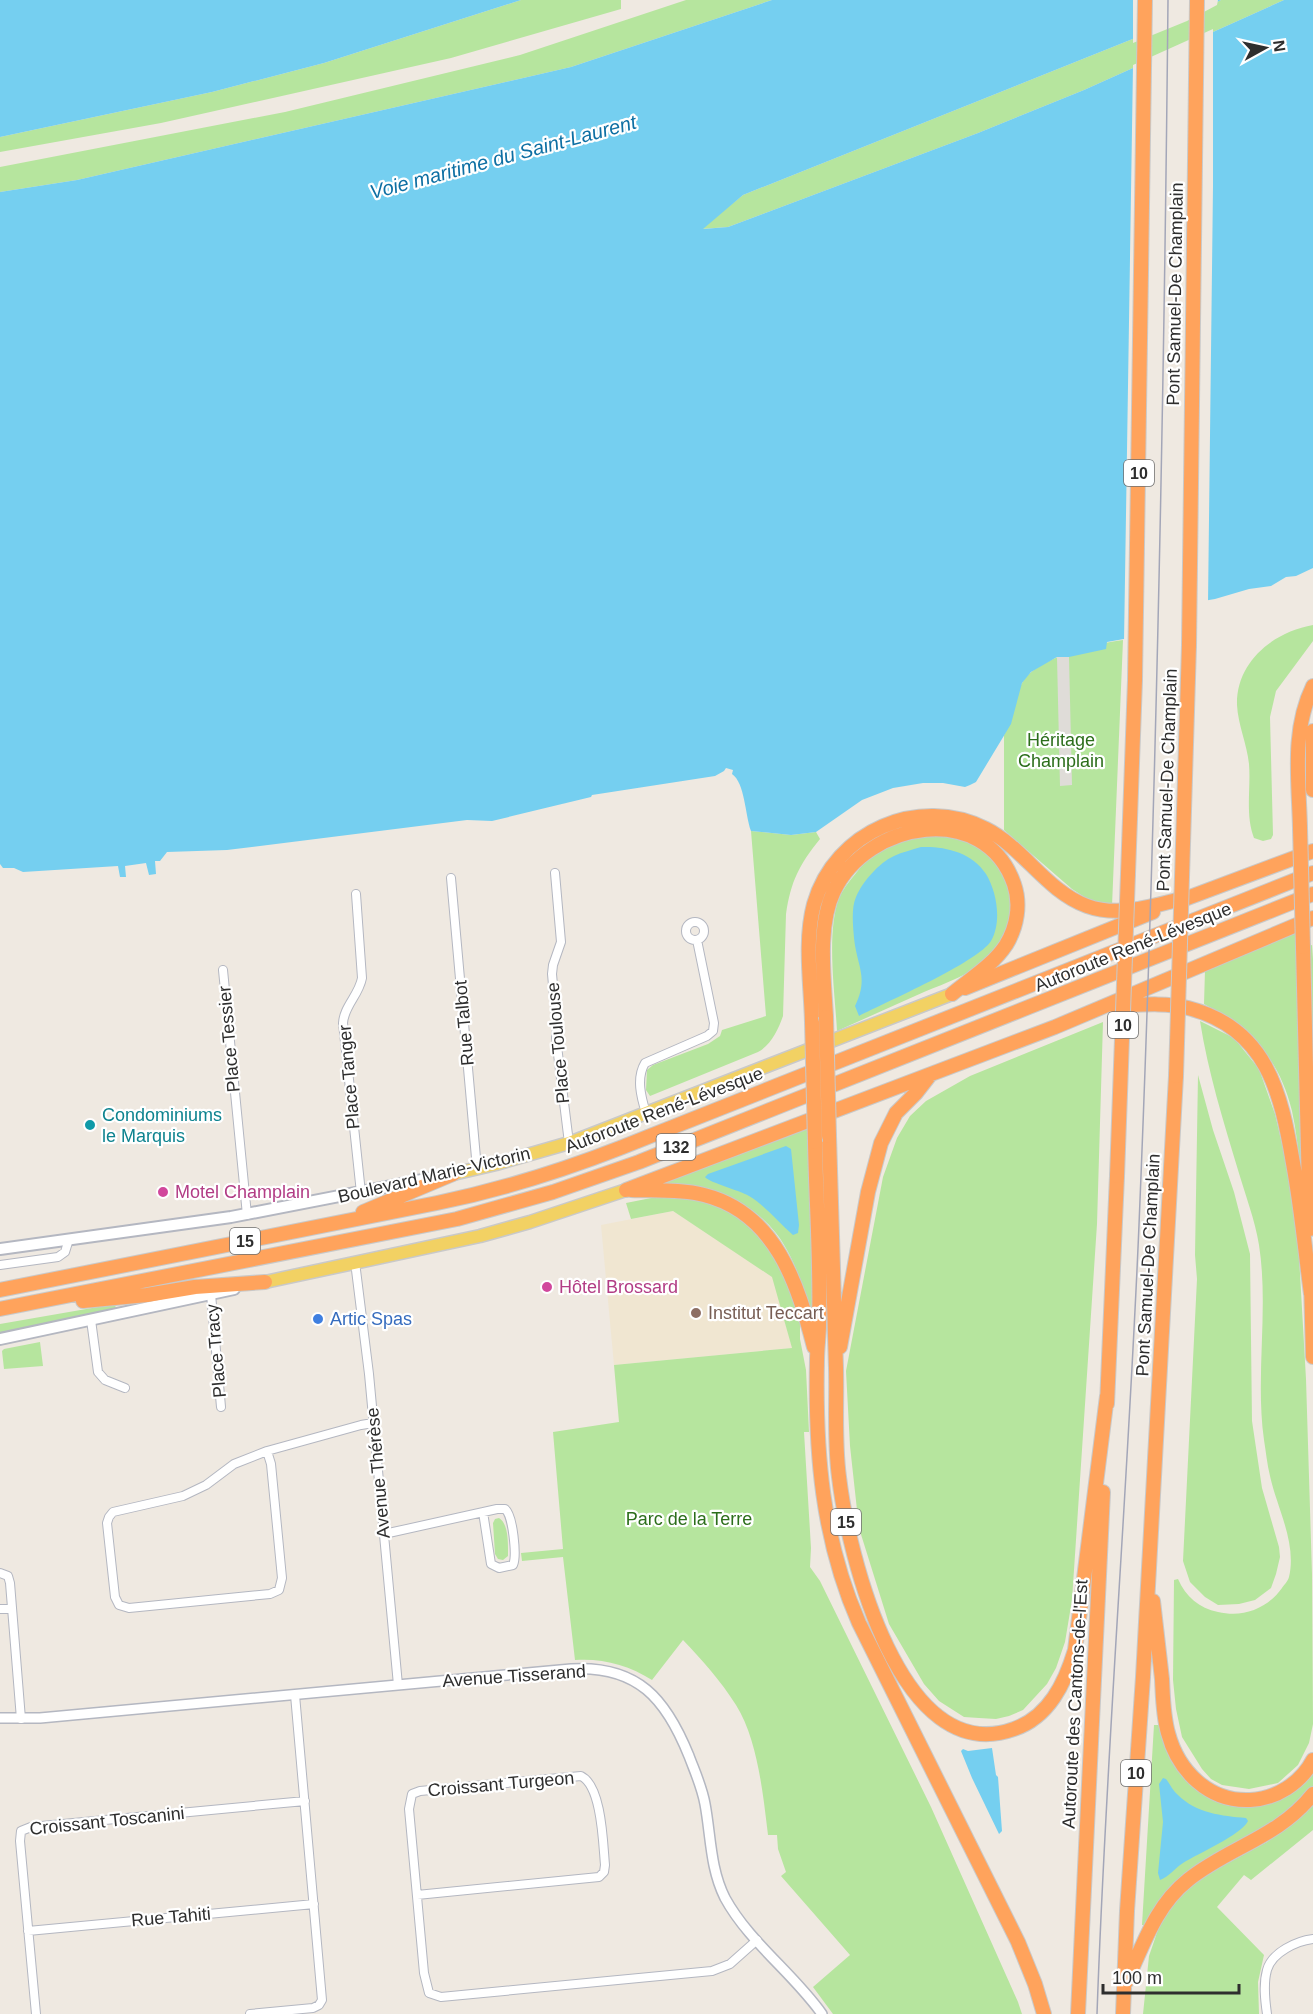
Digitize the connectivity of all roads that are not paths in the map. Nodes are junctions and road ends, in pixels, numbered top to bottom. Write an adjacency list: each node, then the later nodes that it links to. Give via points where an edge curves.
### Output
1 (1145, 0): 42 (highway, Pont Samuel-De Champlain / 10, bridge, via 1135,680)
2 (1197, 0): 48 (highway, Pont Samuel-De Champlain / 10, bridge, via 1189,645 1179,998)
3 (1313, 686): 34 (highway, bridge, via 1298,739)
4 (1313, 731): 5 (highway)
5 (1313, 790)
6 (1313, 850): 12 (highway)
7 (555, 873): 20 (street, Place Toulouse, via 561,942 552,974)
8 (1313, 873): 26 (highway, Autoroute René-Lévesque / 132, via 574,1165 462,1198)
9 (451, 878): 21 (street, Rue Talbot)
10 (356, 894): 24 (street, Place Tanger, via 362,978 343,1023)
11 (1313, 894): 35 (highway, Autoroute René-Lévesque / 132, via 631,1165 554,1192 440,1223)
12 (1189, 897): 16 (highway); 39 (highway, bridge, via 1127,911 1095,909 1063,893 1011,845 981,826 959,818 936,815 893,821 864,835 847,849 818,894 810,927)
13 (1313, 918): 17 (highway)
14 (697, 940): 19 (street, via 713,1031 645,1063 640,1085)
15 (223, 970): 25 (street, Place Tessier)
16 (952, 993): 19 (main road, Boulevard Marie-Victorin); 40 (highway, bridge, via 991,962 1008,940 1017,914 1015,888 1008,870 980,841 951,831 914,831 891,837 849,867 827,911 826,1017)
17 (1107, 1006): 18 (highway); 34 (highway, via 1166,1005 1201,1012 1233,1030 1258,1054 1275,1084 1286,1124)
18 (930, 1075): 23 (highway); 40 (highway, via 896,1113 879,1149)
19 (646, 1113): 20 (main road, Boulevard Marie-Victorin)
20 (568, 1143): 21 (main road, Boulevard Marie-Victorin)
21 (477, 1168): 22 (main road, Boulevard Marie-Victorin)
22 (453, 1174): 24 (main road, Boulevard Marie-Victorin); 26 (highway)
23 (626, 1190): 29 (main road, via 480,1236); 39 (highway, via 707,1196 754,1223 778,1249 791,1273)
24 (361, 1193): 25 (main road, Boulevard Marie-Victorin)
25 (247, 1215): 27 (main road, Boulevard Marie-Victorin)
26 (333, 1224): 32 (highway, Autoroute René-Lévesque / 15)
27 (69, 1239): 28 (main road, Boulevard Marie-Victorin); 30 (street, via 60,1256)
28 (0, 1249)
29 (355, 1262): 31 (main road); 44 (street, Avenue Thérèse)
30 (0, 1265)
31 (265, 1282): 33 (main road); 35 (highway)
32 (0, 1290)
33 (211, 1294): 36 (main road); 43 (street, Place Tracy)
34 (1311, 1294): 38 (highway)
35 (6, 1308)
36 (91, 1320): 37 (main road); 41 (street, via 98,1372 105,1380)
37 (0, 1340)
38 (1313, 1357)
39 (817, 1360): 68 (highway, via 823,1498 843,1583 859,1623 1018,1942)
40 (836, 1369): 42 (highway, 15, via 840,1489 852,1546 873,1611 903,1674 923,1703 954,1727 978,1734 1002,1733 1029,1722 1052,1701 1068,1672 1075,1650)
41 (125, 1388)
42 (1107, 1396): 69 (highway, Autoroute des Cantons-de-l'Est / 10)
43 (221, 1407)
44 (373, 1423): 45 (street); 47 (street, Avenue Thérèse)
45 (267, 1451): 45 (street, via 282,1578 279,1590 129,1608 119,1605 115,1600 110,1514 189,1494 228,1468)
46 (483, 1512): 46 (street, via 501,1509 509,1513 515,1558 511,1566 500,1568 492,1564); 47 (street)
47 (384, 1534): 52 (street, Avenue Thérèse)
48 (1149, 1560): 56 (highway, via 1164,1715 1173,1747 1190,1776 1218,1795 1254,1800 1288,1787); 64 (highway, 10)
49 (0, 1573): 51 (street, via 9,1579)
50 (0, 1610): 51 (street)
51 (12, 1610): 55 (street)
52 (398, 1685): 53 (street, Avenue Tisserand); 63 (street, Avenue Tisserand, via 579,1669 606,1671 641,1685 664,1706 679,1731 703,1794 717,1878 730,1905)
53 (295, 1695): 55 (street, Avenue Tisserand); 58 (street)
54 (0, 1718): 55 (street, Avenue Tisserand)
55 (21, 1719)
56 (1313, 1760)
57 (1313, 1794): 64 (highway, via 1281,1826 1205,1868 1176,1891 1155,1919)
58 (305, 1801): 60 (street); 61 (street, Croissant Toscanini, via 24,1829 20,1841)
59 (417, 1895): 59 (street, Croissant Turgeon, via 599,1877 605,1869 601,1827 588,1781 577,1776 412,1794 409,1802); 63 (street, Croissant Turgeon, via 425,1984 429,1993 436,1996 712,1971 730,1964)
60 (314, 1904): 61 (street, Rue Tahiti); 66 (street, via 321,2003 313,2008)
61 (28, 1931): 65 (street, Croissant Toscanini)
62 (1313, 1939): 71 (street, via 1300,1941 1278,1954 1267,1968)
63 (757, 1940): 67 (street, Avenue Tisserand)
64 (1124, 1987): 70 (highway, 10)
65 (36, 2014)
66 (250, 2014)
67 (822, 2014)
68 (1044, 2014)
69 (1078, 2014)
70 (1123, 2014)
71 (1267, 2014)

